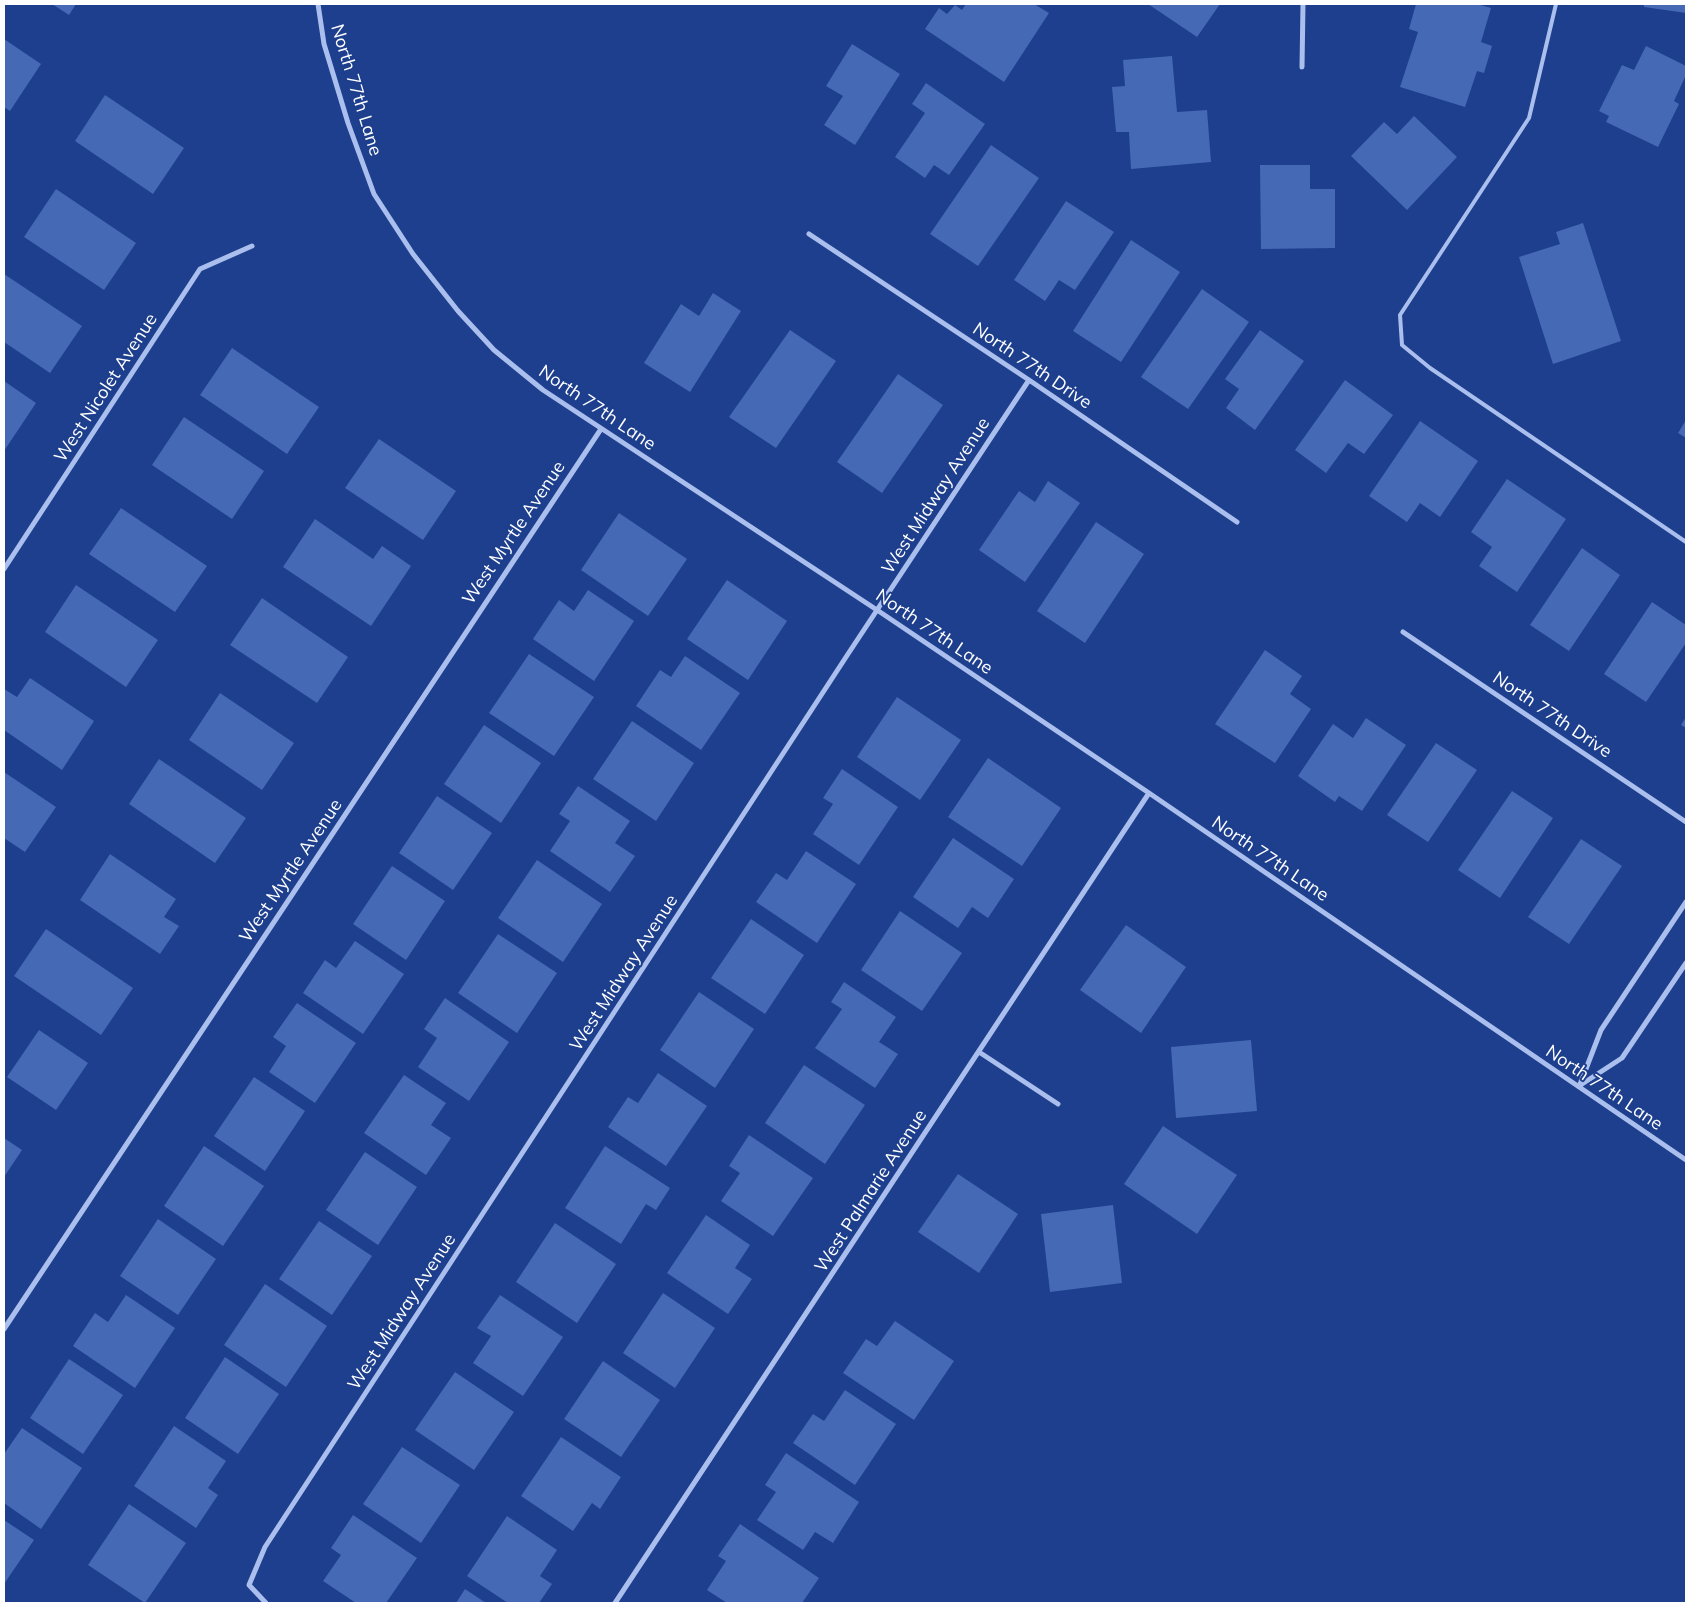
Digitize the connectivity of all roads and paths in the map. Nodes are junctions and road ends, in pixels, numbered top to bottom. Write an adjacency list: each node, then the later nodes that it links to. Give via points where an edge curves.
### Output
1 (318, 4): 8 (street, North 77th Lane, via 324,44 374,194 413,254 494,350 543,390)
2 (1303, 4): 4 (street)
3 (1556, 4): 10 (lane, via 1529,118 1400,315 1402,345 1430,368)
4 (1302, 67)
5 (809, 234): 7 (street, North 77th Drive)
6 (252, 246): 11 (street, West Nicolet Avenue, via 200,270)
7 (1029, 380): 9 (street, North 77th Drive); 12 (street, West Midway Avenue)
8 (601, 429): 12 (street, North 77th Lane); 22 (street, West Myrtle Avenue)
9 (1237, 522)
10 (1686, 542)
11 (4, 569)
12 (877, 610): 14 (street, North 77th Lane); 23 (street, West Midway Avenue, via 265,1547 248,1585)
13 (1403, 632): 15 (street, North 77th Drive)
14 (1149, 793): 18 (street, West Palmarie Avenue); 19 (street, North 77th Lane)
15 (1686, 822)
16 (1686, 902): 19 (street, via 1600,1030)
17 (1686, 963): 19 (street, via 1622,1058)
18 (979, 1052): 20 (street); 24 (street, West Palmarie Avenue)
19 (1579, 1087): 21 (street, North 77th Lane)
20 (1058, 1104)
21 (1686, 1160)
22 (4, 1328)
23 (266, 1603)
24 (615, 1603)

